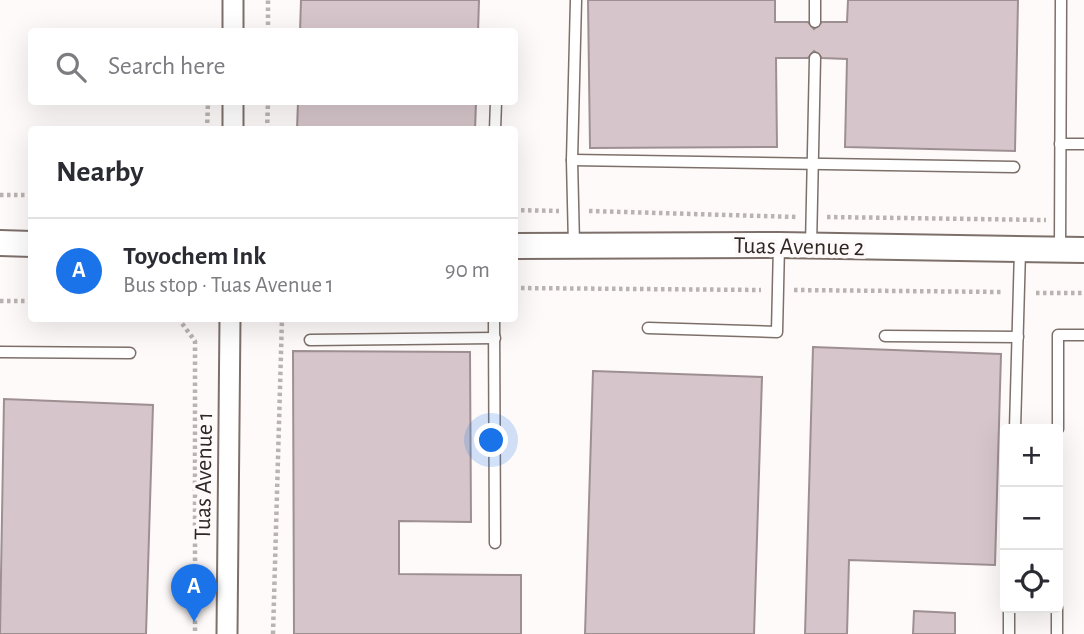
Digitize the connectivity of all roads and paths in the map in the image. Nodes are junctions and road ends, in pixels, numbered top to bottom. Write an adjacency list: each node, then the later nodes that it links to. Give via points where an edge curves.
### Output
1 (233, 0): 7 (street)
2 (268, 0): 8 (path)
3 (576, 0): 20 (lane)
4 (816, 0): 6 (lane)
5 (1061, 0): 18 (lane)
6 (815, 22)
7 (233, 28)
8 (268, 28)
9 (815, 58): 21 (lane)
10 (208, 105): 14 (path)
11 (233, 105): 15 (street)
12 (268, 105): 16 (path)
13 (496, 105): 17 (lane)
14 (207, 126)
15 (233, 126)
16 (267, 126)
17 (495, 126)
18 (1060, 144): 19 (lane); 32 (lane)
19 (1084, 144)
20 (572, 160): 21 (lane); 29 (lane)
21 (813, 164): 22 (lane); 30 (lane)
22 (1014, 167)
23 (0, 195): 24 (path)
24 (28, 195)
25 (0, 243): 26 (street)
26 (28, 243)
27 (779, 245): 29 (street, Tuas Avenue 2); 30 (street, Tuas Avenue 2); 34 (lane)
28 (518, 246): 29 (street, Tuas Avenue 2)
29 (574, 246)
30 (811, 247): 31 (street, Tuas Avenue 2)
31 (1020, 250): 32 (street, Tuas Avenue 2); 35 (lane)
32 (1072, 250)
33 (518, 288): 34 (path)
34 (778, 290): 35 (path); 43 (lane, via 777,332)
35 (1019, 293): 36 (path); 46 (lane)
36 (1084, 293)
37 (0, 300): 38 (path)
38 (28, 301)
39 (181, 322): 56 (path, via 195,341)
40 (230, 322): 57 (street, Tuas Avenue 1)
41 (282, 322): 58 (path)
42 (494, 322): 47 (lane)
43 (649, 328)
44 (1084, 335): 52 (lane, via 1058,335)
45 (886, 336): 46 (lane)
46 (1017, 337): 51 (lane)
47 (495, 338): 48 (lane); 53 (lane)
48 (310, 340)
49 (0, 352): 50 (lane)
50 (130, 353)
51 (1015, 424)
52 (1058, 424)
53 (495, 543)
54 (1009, 613): 59 (lane)
55 (1057, 613): 60 (lane)
56 (195, 634)
57 (227, 634)
58 (273, 634)
59 (1009, 634)
60 (1057, 634)

